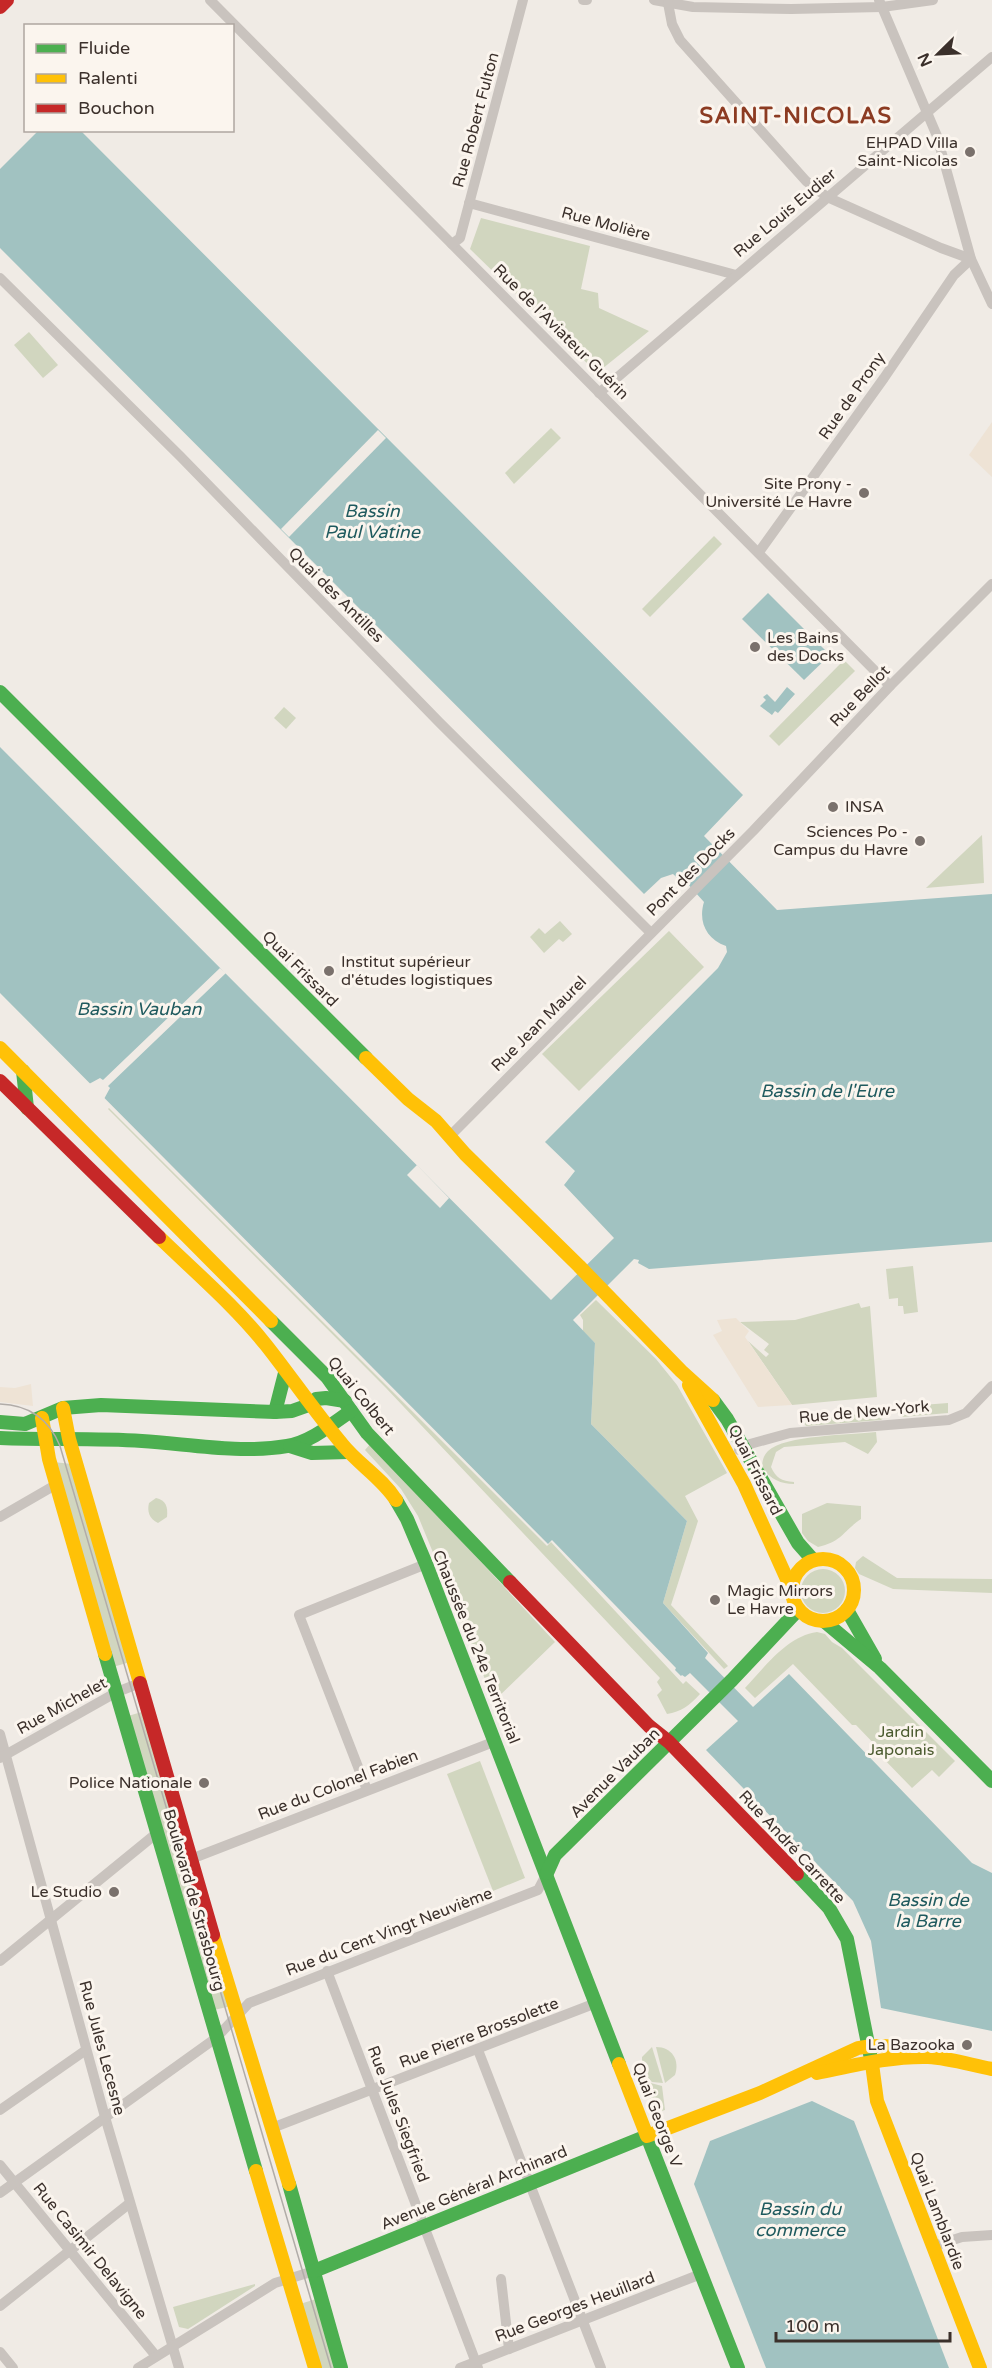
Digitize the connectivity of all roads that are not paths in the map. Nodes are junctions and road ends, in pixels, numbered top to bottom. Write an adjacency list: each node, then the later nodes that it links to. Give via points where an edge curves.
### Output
1 (7, 0): 9 (main road)
2 (210, 0): 11 (street, Rue de l'Aviateur Guérin)
3 (523, 0): 15 (street, Rue Robert Fulton)
4 (654, 0): 6 (street)
5 (933, 0): 8 (street)
6 (668, 3): 7 (street, via 693,7); 14 (street, via 680,40 806,181)
7 (791, 4): 8 (street)
8 (881, 4): 13 (street)
9 (0, 7)
10 (234, 24): 16 (street, Rue de l'Aviateur Guérin)
11 (234, 24)
12 (992, 57): 13 (street, Rue Louis Eudier)
13 (927, 112): 14 (street, Rue Louis Eudier); 17 (street)
14 (827, 197): 17 (street); 18 (street, Rue Louis Eudier)
15 (469, 202): 16 (street, Rue Robert Fulton, via 459,238); 18 (street, Rue Molière)
16 (452, 244): 21 (street, Rue de l'Aviateur Guérin)
17 (971, 259): 20 (street); 22 (street, Rue de Prony, via 954,275)
18 (736, 274): 21 (street, Rue Louis Eudier)
19 (0, 278): 27 (street, Quai des Antilles)
20 (992, 304)
21 (598, 393): 22 (street, Rue de l'Aviateur Guérin)
22 (759, 552): 24 (street, Rue de l'Aviateur Guérin)
23 (992, 584): 24 (street, Rue Bellot)
24 (890, 686): 26 (street, Rue Bellot)
25 (0, 692): 32 (main road, Quai Frissard, via 360,1052)
26 (753, 831): 27 (street, Pont des Docks)
27 (651, 933): 32 (street, Rue Jean Maurel)
28 (0, 1048): 29 (main road, Quai Colbert)
29 (23, 1071): 31 (main road); 37 (main road, Quai Colbert, via 327,1377)
30 (1, 1082): 31 (main road)
31 (27, 1108): 34 (main road, via 241,1317)
32 (450, 1136): 33 (main road, Quai Frissard)
33 (681, 1371): 47 (main road, Quai Frissard, via 712,1399); 49 (main road, Quai Frissard)
34 (285, 1373): 36 (main road); 39 (main road)
35 (992, 1386): 47 (street, Rue de New-York, via 966,1413 949,1420 790,1433)
36 (309, 1405): 37 (main road, via 326,1398); 39 (main road); 42 (main road)
37 (348, 1406): 42 (main road); 63 (main road, Quai Colbert, via 367,1433 649,1726)
38 (63, 1408): 39 (main road, via 101,1405); 40 (main road); 44 (main road, Boulevard de Strasbourg)
39 (275, 1412)
40 (42, 1418): 41 (main road, via 25,1424); 45 (main road, Boulevard de Strasbourg)
41 (0, 1422)
42 (328, 1427): 46 (main road); 48 (main road)
43 (0, 1438): 45 (main road)
44 (69, 1439): 45 (main road); 46 (main road); 59 (main road, Boulevard de Strasbourg)
45 (44, 1440): 50 (main road, Boulevard de Strasbourg)
46 (290, 1446): 48 (main road, via 314,1454)
47 (744, 1448): 49 (street, Rue de New-York); 52 (main road, Quai Frissard, via 798,1543)
48 (348, 1452): 53 (main road, Chaussée du 24e Territorial, via 389,1489)
49 (730, 1455): 54 (main road, Quai Frissard)
50 (57, 1484): 51 (street); 60 (main road, Boulevard de Strasbourg)
51 (0, 1517)
52 (813, 1560): 54 (main road, via 798,1571); 56 (main road, via 835,1561 849,1573 854,1592)
53 (426, 1564): 62 (main road, Chaussée du 24e Territorial); 66 (street, via 299,1615)
54 (791, 1588): 55 (main road)
55 (798, 1610): 57 (main road, via 810,1619); 63 (main road, Avenue Vauban)
56 (847, 1610): 57 (main road); 58 (main road)
57 (825, 1622): 58 (main road)
58 (880, 1668): 65 (main road)
59 (140, 1683): 60 (street, Rue Michelet); 68 (main road, Boulevard de Strasbourg)
60 (117, 1692): 64 (street, Rue Michelet); 67 (main road, Boulevard de Strasbourg)
61 (0, 1734): 64 (street, Rue Jules Lecesne)
62 (496, 1741): 66 (street, Rue du Colonel Fabien); 69 (main road, Chaussée du 24e Territorial)
63 (669, 1742): 69 (main road, Avenue Vauban, via 555,1855); 76 (main road, Rue André Carrette, via 841,1925)
64 (3, 1756): 70 (street, Rue Jules Lecesne)
65 (992, 1781)
66 (367, 1790): 68 (street, Rue du Colonel Fabien)
67 (158, 1833): 70 (street); 75 (main road, Boulevard de Strasbourg)
68 (191, 1859): 74 (main road, Boulevard de Strasbourg)
69 (547, 1873): 72 (street, Rue du Cent Vingt Neuvième, via 538,1890); 73 (main road, Quai George V)
70 (52, 1919): 71 (street); 77 (street, Rue Jules Lecesne)
71 (0, 1961)
72 (327, 1971): 74 (street, Rue du Cent Vingt Neuvième, via 249,2002); 83 (street, Rue Jules Siegfried)
73 (596, 2003): 78 (street, Rue Pierre Brossolette); 87 (main road, Quai George V)
74 (238, 2015): 75 (street, Rue du Cent Vingt Neuvième); 86 (main road, Boulevard de Strasbourg)
75 (216, 2038): 85 (street, Rue du Cent Vingt Neuvième); 99 (main road, Boulevard de Strasbourg)
76 (868, 2046): 79 (main road, via 904,2048); 80 (main road, Rue André Carrette); 82 (main road, via 837,2055)
77 (86, 2050): 84 (street); 85 (street, Rue Jules Lecesne)
78 (478, 2050): 83 (street, Rue Pierre Brossolette); 90 (street)
79 (931, 2057): 80 (main road); 81 (main road)
80 (872, 2064): 82 (main road); 95 (main road, Quai Lamblardie, via 878,2101)
81 (992, 2069)
82 (798, 2077): 87 (main road, Avenue Général Archinard)
83 (373, 2090): 86 (street, Rue Pierre Brossolette); 93 (street, Rue Jules Siegfried)
84 (0, 2110)
85 (105, 2117): 89 (street, Rue du Cent Vingt Neuvième); 92 (street, Rue Jules Lecesne)
86 (272, 2128): 97 (main road, Boulevard de Strasbourg)
87 (647, 2136): 90 (main road, Avenue Général Archinard); 98 (main road, Quai George V)
88 (0, 2165): 89 (street, Rue Casimir Delavigne)
89 (14, 2183): 91 (street, Rue du Cent Vingt Neuvième); 96 (street, Rue Casimir Delavigne)
90 (530, 2184): 93 (main road, Avenue Général Archinard); 102 (street)
91 (0, 2193)
92 (130, 2203): 96 (street); 103 (street, Rue Jules Lecesne)
93 (424, 2226): 97 (main road, Avenue Général Archinard); 107 (street, Rue Jules Siegfried)
94 (992, 2235): 95 (street, via 962,2237)
95 (934, 2246): 116 (main road, Quai Lamblardie)
96 (69, 2251): 101 (street); 106 (street, Rue Casimir Delavigne)
97 (314, 2271): 99 (street); 112 (main road, Boulevard de Strasbourg)
98 (701, 2274): 102 (street, Rue Georges Heuillard); 115 (main road, Quai George V)
99 (288, 2278): 103 (street); 111 (main road, Boulevard de Strasbourg)
100 (501, 2279): 104 (street)
101 (0, 2306)
102 (583, 2320): 104 (street, Rue Georges Heuillard); 114 (street)
103 (172, 2347): 106 (street); 110 (street, Rue Jules Lecesne)
104 (508, 2349): 107 (street, Rue Georges Heuillard)
105 (0, 2352): 108 (street)
106 (156, 2356): 109 (street)
107 (477, 2365): 113 (street, Rue Georges Heuillard)
108 (13, 2368)
109 (138, 2368)
110 (179, 2368)
111 (315, 2368)
112 (341, 2368)
113 (460, 2368)
114 (601, 2368)
115 (738, 2368)
116 (980, 2368)

